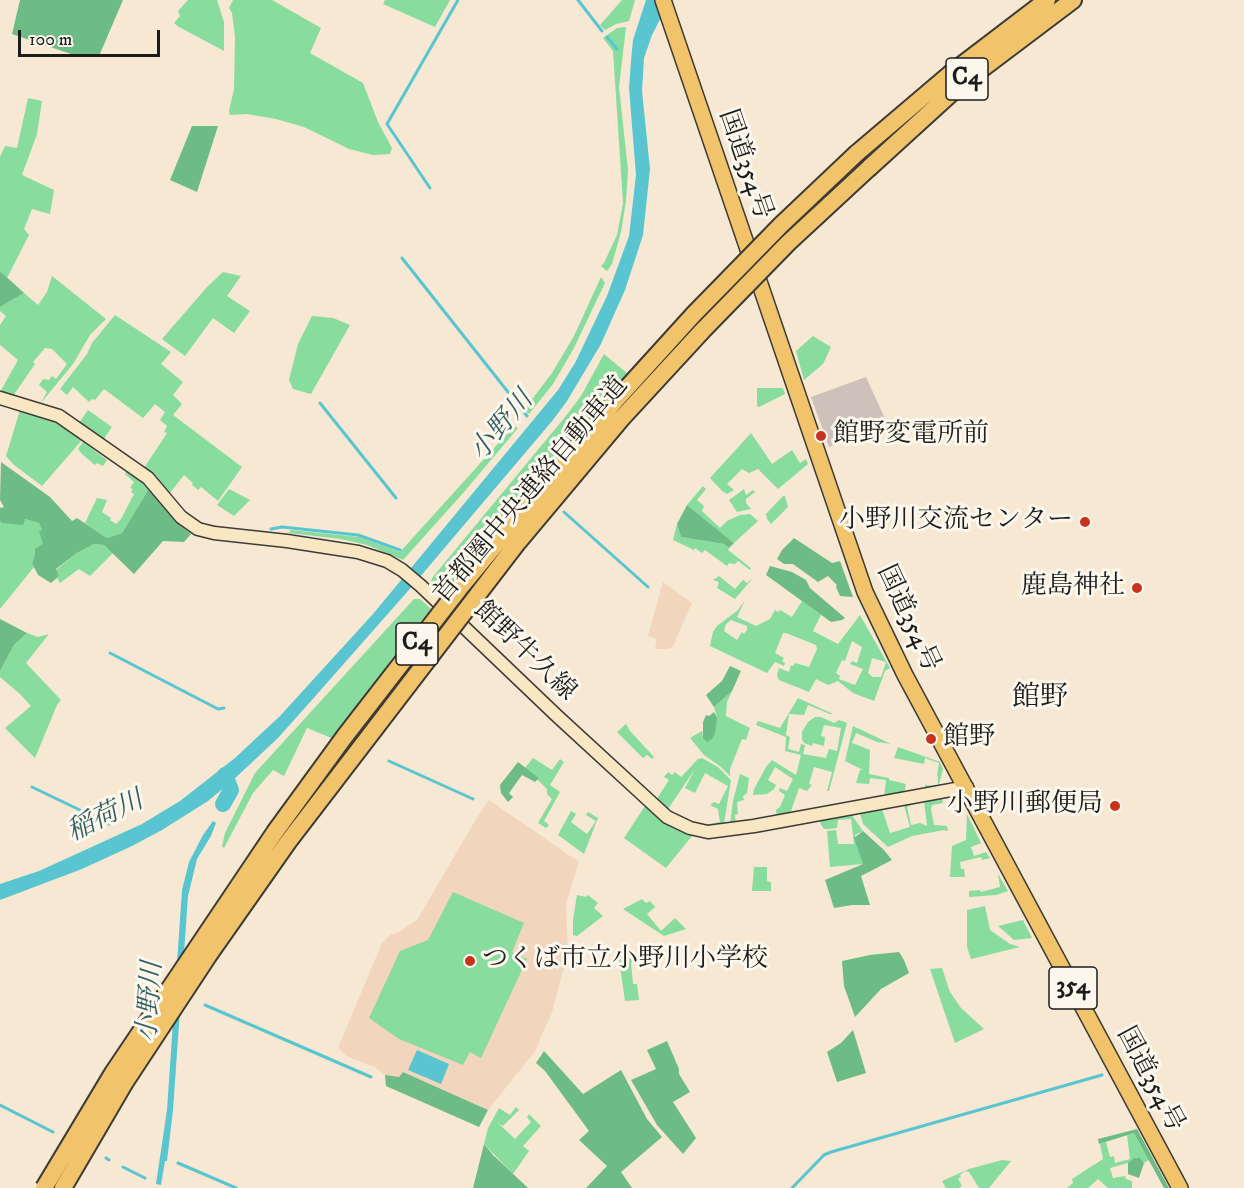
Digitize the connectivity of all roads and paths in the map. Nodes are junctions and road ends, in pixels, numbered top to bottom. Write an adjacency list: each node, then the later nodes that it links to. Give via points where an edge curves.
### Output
1 (1047, 0): 6 (highway, 首都圏中央連絡自動車道 / C4, bridge, via 950,74 857,153 781,225 686,322 557,469 452,598 275,832 113,1073)
2 (1073, 0): 7 (highway, 首都圏中央連絡自動車道 / C4, bridge, via 959,86 868,168 788,243 621,419 518,542 288,842 125,1082)
3 (665, 4): 5 (highway, 国道354号 / 354, via 865,592)
4 (0, 398): 5 (main road, 館野牛久線, via 59,416 148,478 182,517 198,529 358,552 402,570 667,817 690,828 708,832 754,826)
5 (967, 788): 8 (highway, 国道354号 / 354)
6 (44, 1188)
7 (63, 1188)
8 (1180, 1188)

